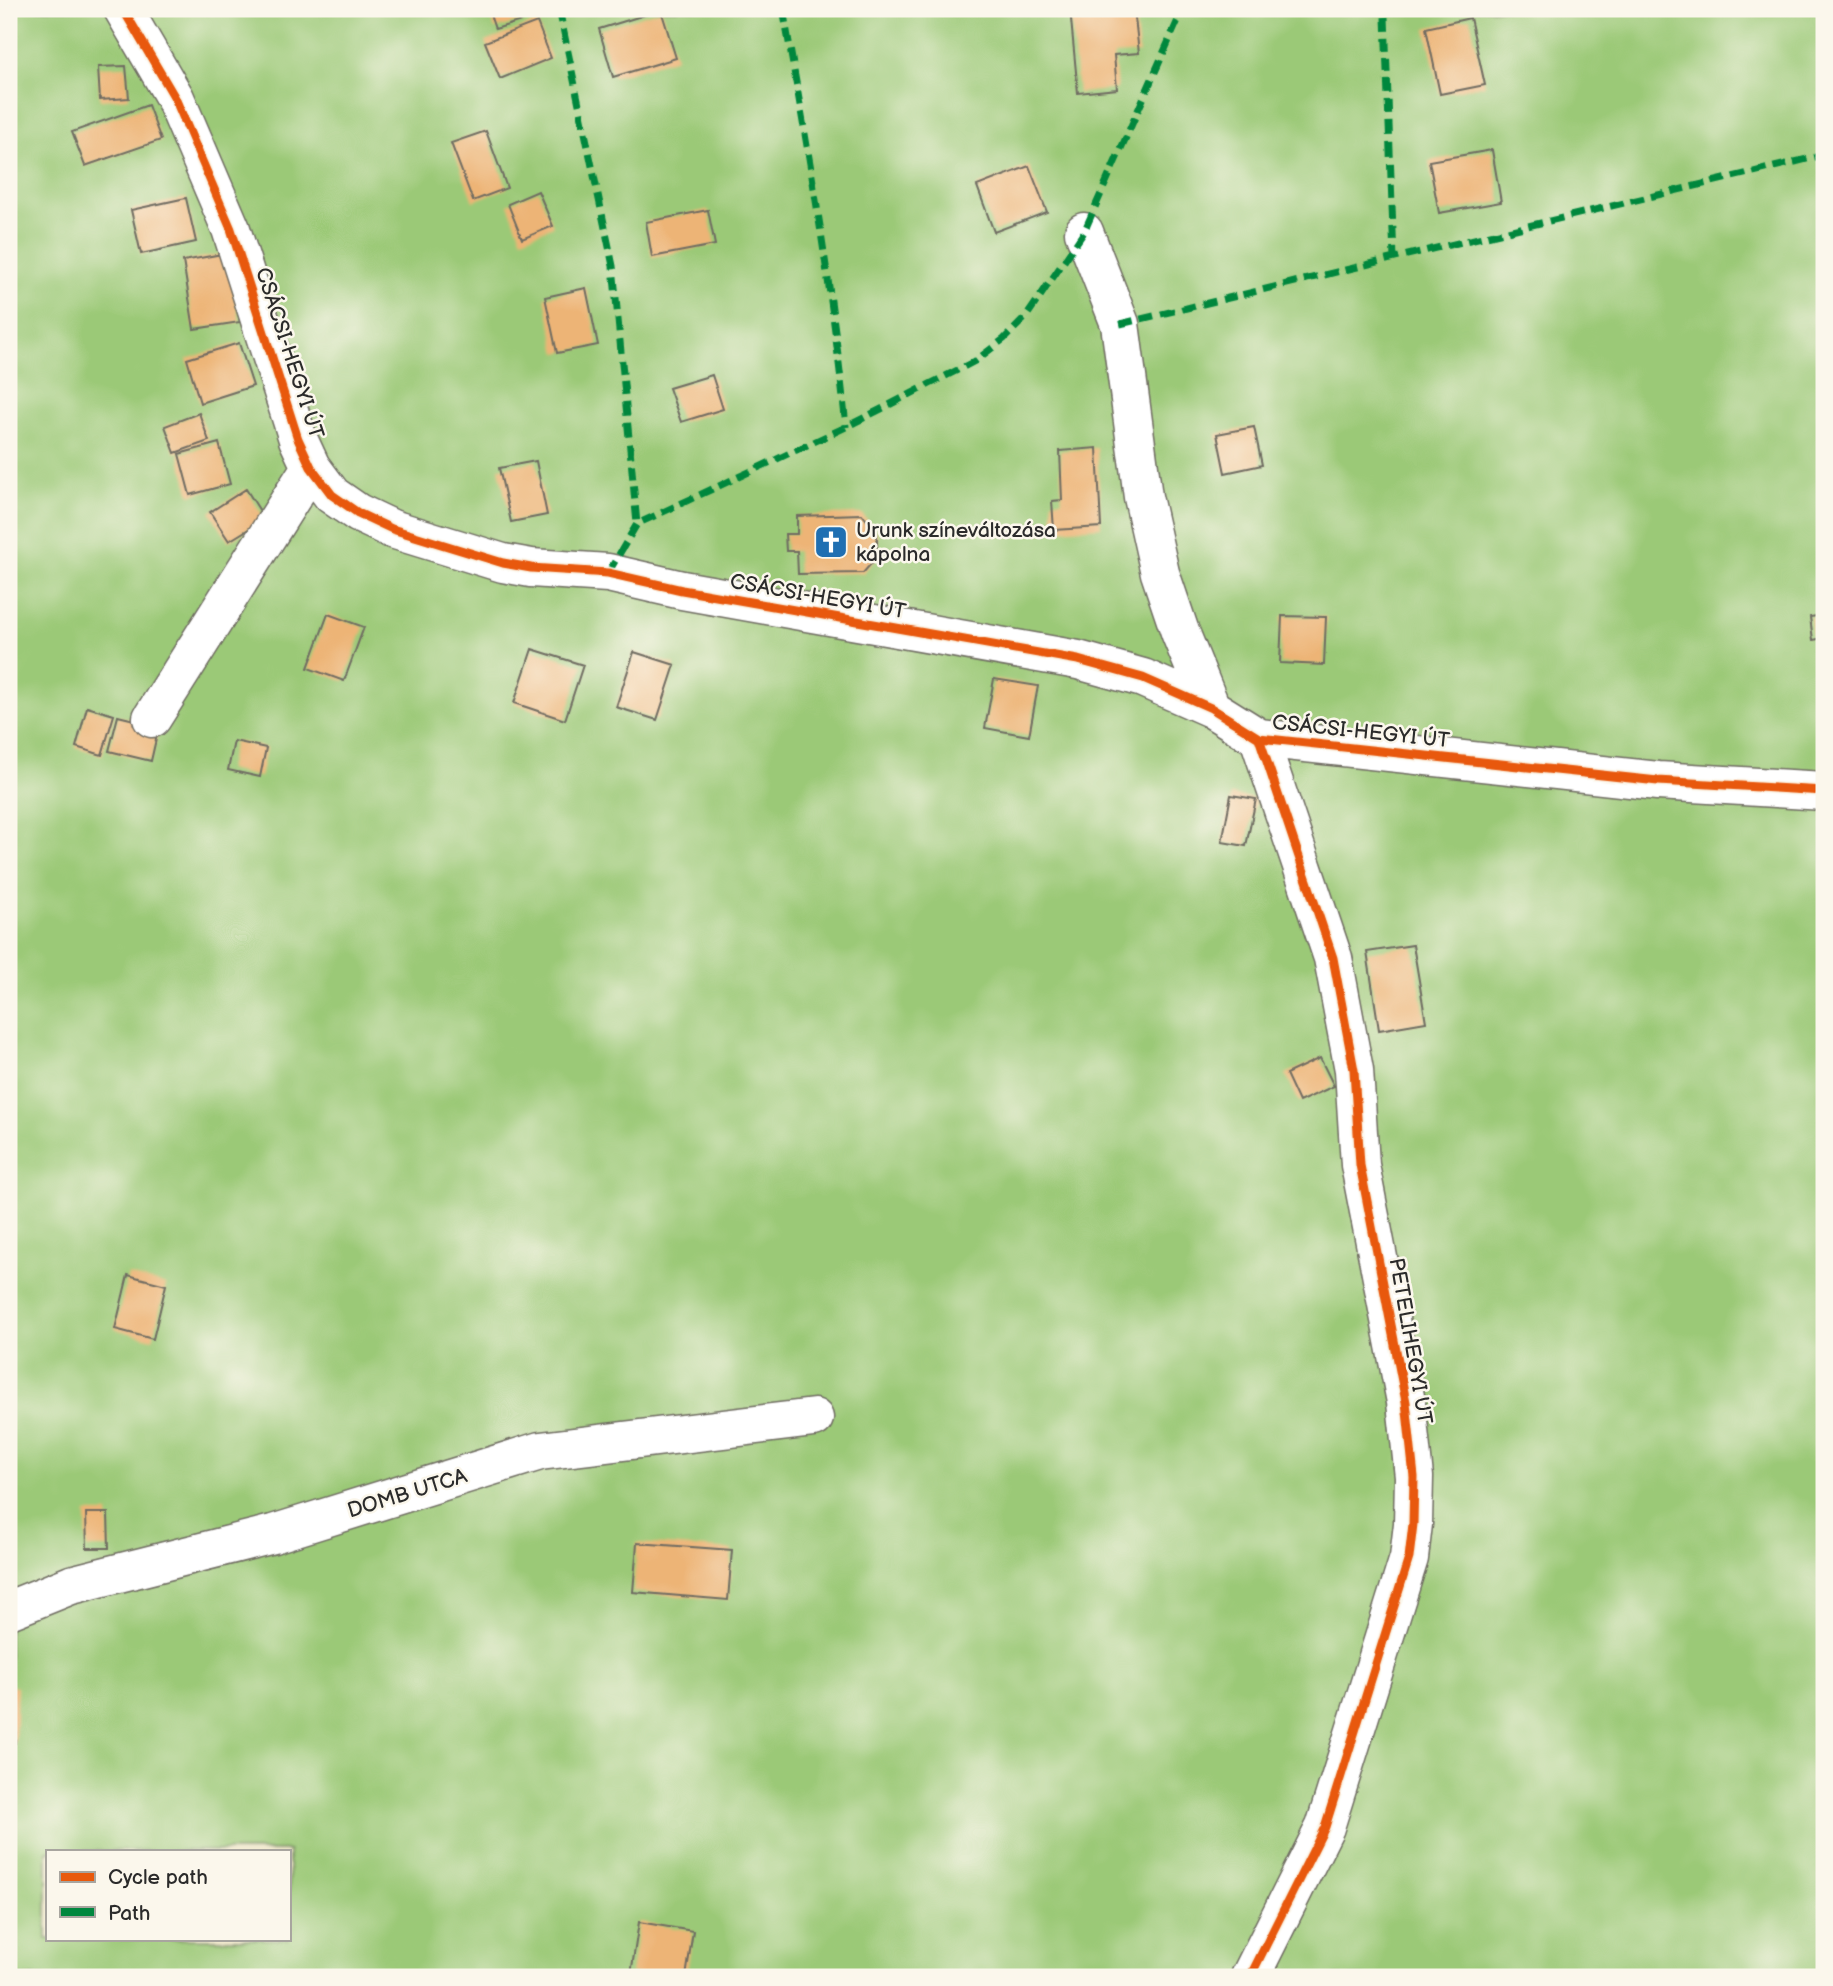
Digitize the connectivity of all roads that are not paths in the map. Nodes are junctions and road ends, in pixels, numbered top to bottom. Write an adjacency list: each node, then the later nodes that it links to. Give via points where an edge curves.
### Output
1 (123, 9): 3 (street, CSÁCSI-HEGYI ÚT, via 175,98 231,229)
2 (1084, 232): 4 (street, via 1120,324 1143,497 1160,573)
3 (311, 467): 4 (street, CSÁCSI-HEGYI ÚT, via 332,495 358,513 392,529 503,563 608,573 1054,656 1143,678); 5 (street)
4 (1211, 708): 6 (street, CSÁCSI-HEGYI ÚT)
5 (152, 718)
6 (1259, 738): 7 (street, CSÁCSI-HEGYI ÚT, via 1658,780); 10 (street, PETELIHEGYI ÚT, via 1333,958 1354,1070 1360,1165 1406,1402 1414,1476 1409,1558 1325,1827)
7 (1824, 791)
8 (814, 1418): 9 (street, DOMB UTCA, via 540,1451 273,1534 71,1585)
9 (9, 1609)
10 (1250, 1977)

